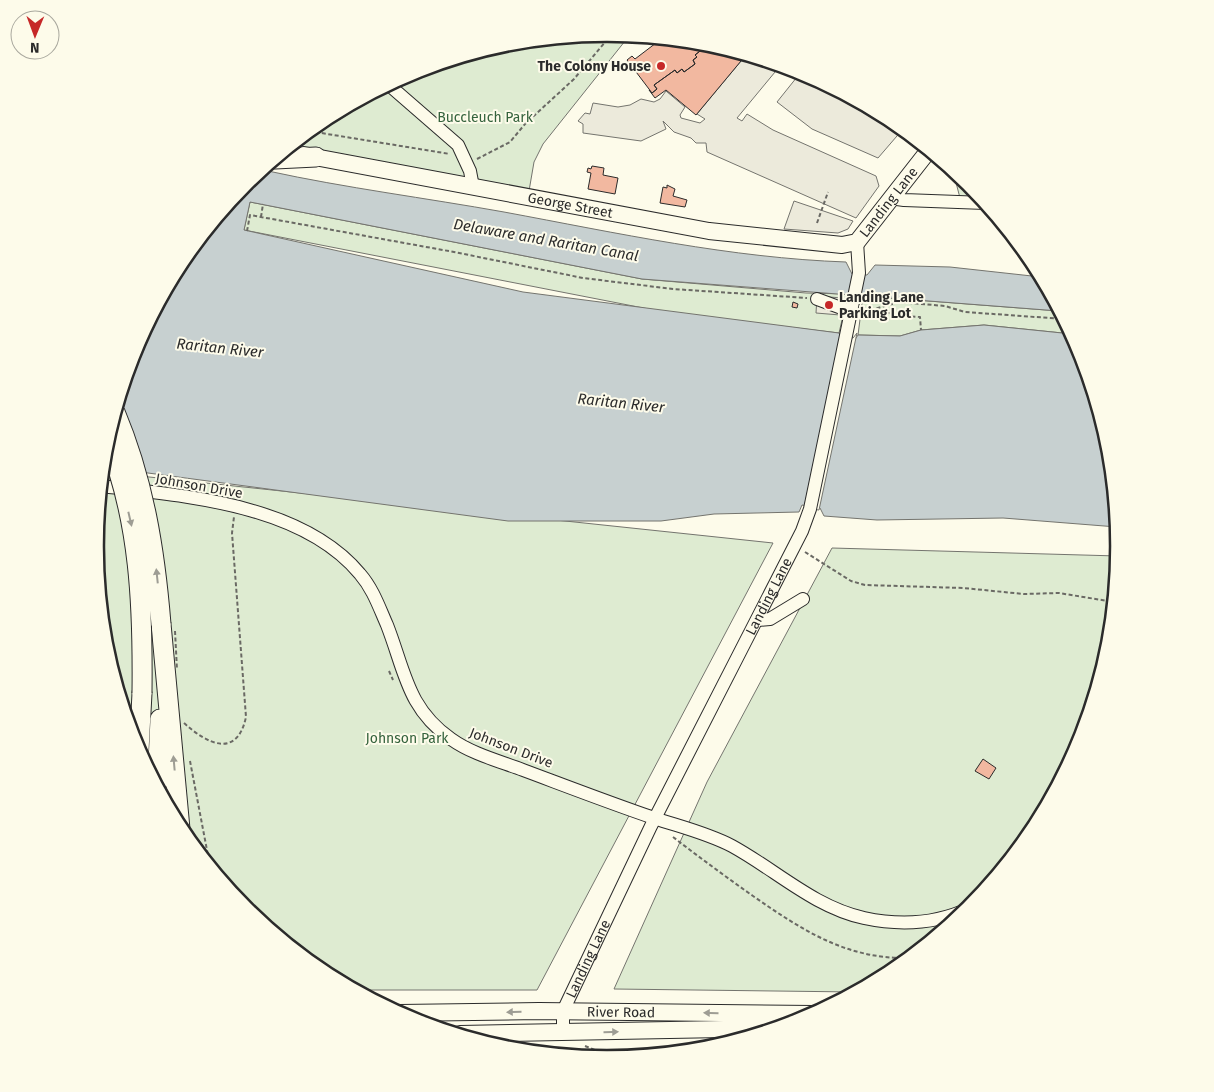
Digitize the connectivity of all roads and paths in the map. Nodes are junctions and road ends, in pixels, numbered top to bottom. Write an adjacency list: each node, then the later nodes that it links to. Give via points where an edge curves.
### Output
1 (605, 42): 9 (path, via 574,79 510,142)
2 (394, 90): 10 (street, via 458,145 470,171)
3 (319, 133): 5 (path)
4 (293, 153): 7 (main road, George Street)
5 (453, 154)
6 (925, 155): 12 (main road, Landing Lane)
7 (316, 157): 8 (highway); 10 (main road, George Street)
8 (286, 158)
9 (477, 159)
10 (473, 187): 18 (main road, George Street, via 709,230 842,245)
11 (828, 192): 16 (path)
12 (890, 198): 13 (street); 18 (main road, Landing Lane)
13 (975, 203)
14 (263, 204): 15 (path)
15 (262, 217): 17 (path, via 250,215); 19 (path, via 583,278)
16 (817, 223)
17 (247, 231)
18 (857, 242): 21 (street, Landing Lane, via 859,273)
19 (817, 299): 21 (street)
20 (873, 310): 21 (path); 22 (path, via 898,302 945,306 965,312); 23 (path, via 920,317)
21 (854, 311): 31 (street, Landing Lane, via 810,509 795,548)
22 (1057, 318)
23 (921, 330)
24 (119, 422): 34 (highway, one-way to 24, bridge, via 156,568 144,500 131,450)
25 (112, 455): 36 (highway, one-way to 36, bridge, via 124,494 140,577)
26 (107, 487): 40 (street, Johnson Drive, via 236,506 266,515 312,537 348,562 368,585 376,598 410,693 425,716 441,732 468,750)
27 (234, 515): 35 (path, via 232,532 246,717 243,730 234,740 212,743)
28 (804, 552): 30 (path, via 851,581 866,585 1059,593)
29 (803, 599): 31 (street, via 770,619)
30 (1107, 601)
31 (758, 620): 40 (street, Landing Lane)
32 (389, 669): 33 (path)
33 (394, 684)
34 (164, 705): 38 (highway); 39 (highway, one-way to 34)
35 (181, 720)
36 (140, 734)
37 (188, 753): 42 (path)
38 (158, 774)
39 (177, 808)
40 (655, 818): 43 (street, Johnson Drive, via 724,842 807,895 860,917 922,923); 45 (street, Landing Lane)
41 (667, 832): 44 (path, via 809,934 857,952)
42 (207, 852)
43 (948, 917)
44 (897, 958)
45 (563, 1012): 46 (main road, River Road, one-way to 46); 47 (main road, River Road, one-way to 45); 49 (street, Landing Lane)
46 (419, 1013)
47 (793, 1014)
48 (749, 1029): 49 (main road, River Road, one-way to 48)
49 (563, 1033): 50 (main road, River Road)
50 (484, 1034)

